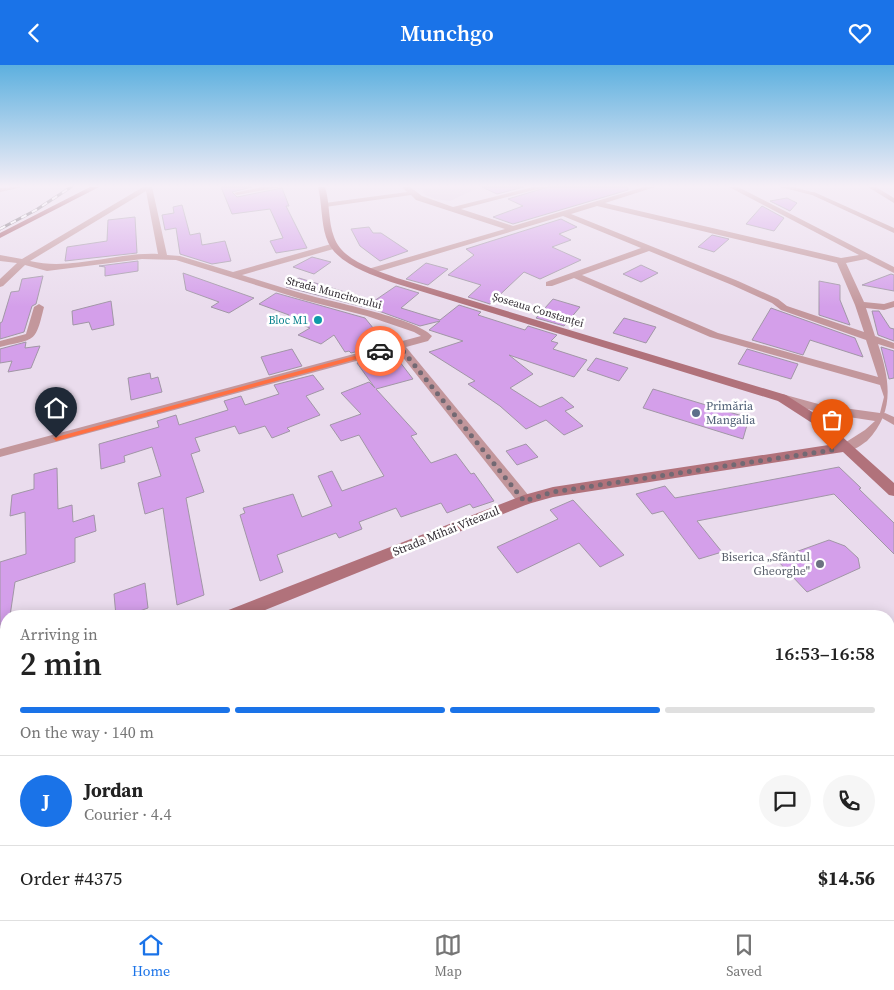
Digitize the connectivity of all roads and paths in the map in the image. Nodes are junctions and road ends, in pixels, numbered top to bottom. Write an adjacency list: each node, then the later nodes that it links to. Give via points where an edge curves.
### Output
1 (18, 227): 11 (main road)
2 (81, 227): 17 (street)
3 (157, 227): 14 (street)
4 (328, 227): 12 (main road)
5 (507, 227): 10 (street)
6 (521, 227): 10 (street)
7 (596, 227): 13 (street)
8 (696, 227): 18 (street)
9 (810, 227): 15 (street)
10 (514, 229): 19 (street)
11 (0, 236)
12 (334, 246): 19 (main road, Șoseaua Constanței); 21 (street, Strada Muncitorului)
13 (649, 249): 22 (street); 28 (street, via 758,293 784,308)
14 (163, 256): 17 (street, Strada Muncitorului, via 47,268); 21 (street, Strada Muncitorului)
15 (867, 256): 18 (street); 20 (street)
16 (0, 258): 17 (street, Strada Muncitorului)
17 (23, 261): 23 (street)
18 (842, 261): 26 (street)
19 (371, 271): 34 (main road, Șoseaua Constanței)
20 (894, 271)
21 (233, 275): 30 (street, Strada Muncitorului, via 370,314 418,330 426,336)
22 (574, 275): 24 (street); 32 (street, via 714,335)
23 (0, 284)
24 (549, 284)
25 (894, 304): 26 (street, via 884,307)
26 (860, 305): 28 (street)
27 (39, 307): 29 (street, via 30,336)
28 (871, 339): 31 (street); 32 (street)
29 (0, 344)
30 (399, 346): 37 (street); 39 (street)
31 (894, 346)
32 (886, 383): 33 (street)
33 (892, 397): 35 (street)
34 (782, 398): 35 (street, via 822,409); 36 (main road, Șoseaua Constanței, via 816,420)
35 (888, 419): 36 (street)
36 (847, 447): 38 (main road, Șoseaua Constanței); 39 (main road, Strada Mihai Viteazul, via 553,492)
37 (0, 453)
38 (894, 491)
39 (524, 501): 40 (main road, Strada Mihai Viteazul)
40 (247, 610)

